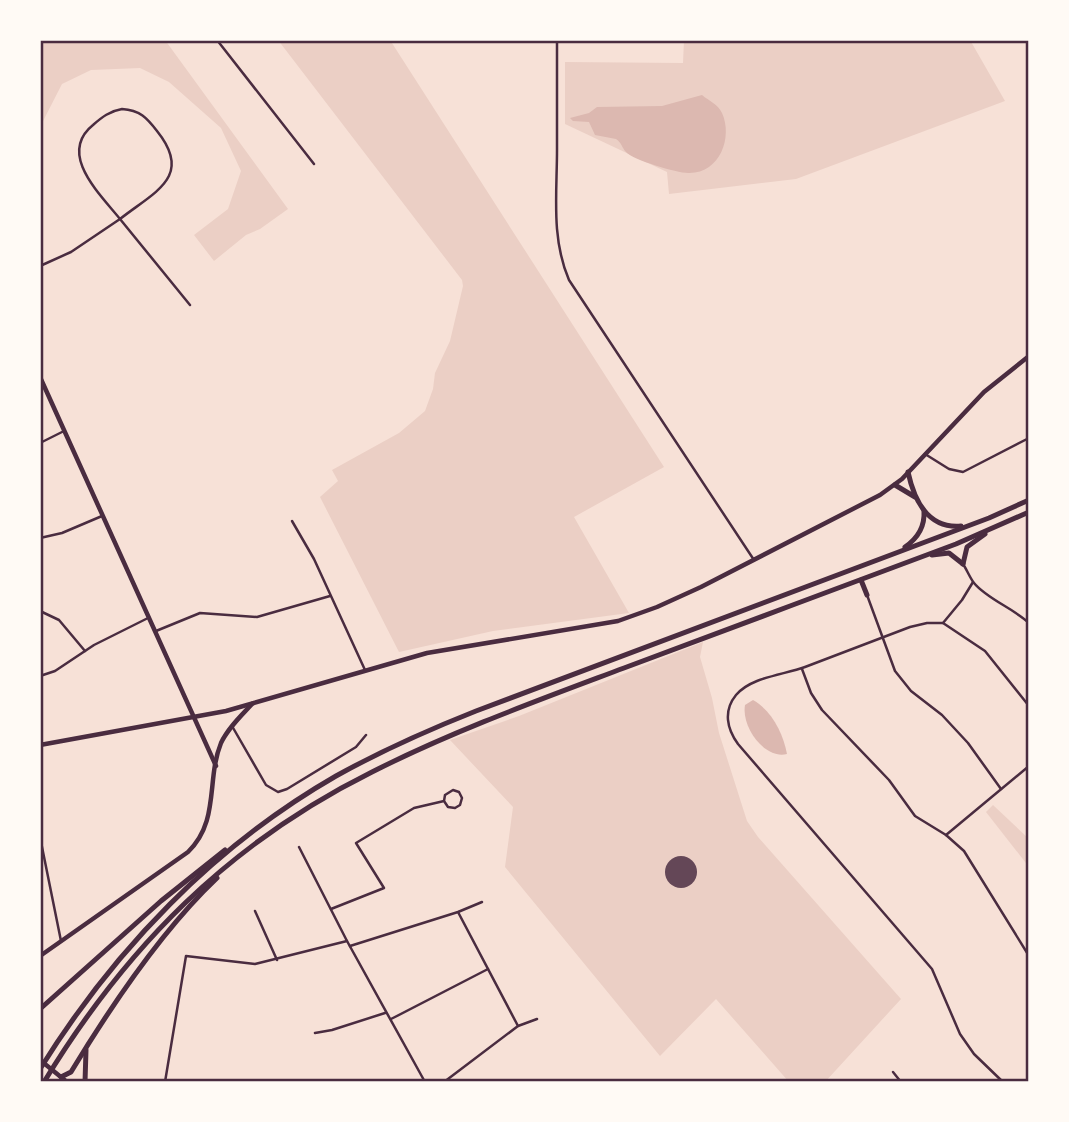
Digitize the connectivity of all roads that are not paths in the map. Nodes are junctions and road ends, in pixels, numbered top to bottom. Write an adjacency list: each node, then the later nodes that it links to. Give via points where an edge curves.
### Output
1 (217, 40): 3 (street)
2 (557, 40): 26 (street, via 556,224 563,266)
3 (314, 164)
4 (120, 219): 4 (street, via 166,183 172,168 168,145 145,116 122,109 113,110 89,128 78,152 83,170); 5 (street, via 71,252); 6 (street)
5 (40, 266)
6 (190, 305)
7 (1029, 356): 12 (main road, via 984,392)
8 (40, 377): 9 (main road)
9 (64, 430): 11 (street); 19 (main road)
10 (1029, 438): 12 (street, via 963,471 949,469)
11 (40, 443)
12 (925, 454): 13 (main road)
13 (908, 472): 14 (main road); 15 (highway)
14 (895, 485): 15 (highway); 26 (main road)
15 (915, 497): 17 (highway)
16 (1029, 500): 21 (highway)
17 (924, 512): 21 (highway, via 940,525); 24 (highway, via 919,534)
18 (1029, 512): 22 (highway)
19 (102, 516): 23 (street); 33 (main road)
20 (292, 521): 30 (street)
21 (970, 525): 24 (highway)
22 (995, 527): 25 (highway); 27 (highway, via 967,547)
23 (40, 538)
24 (900, 551): 54 (highway, via 435,728 335,777)
25 (918, 558): 27 (highway, via 949,553); 28 (highway)
26 (754, 560): 40 (main road, via 618,621 438,651)
27 (963, 564): 29 (street)
28 (861, 580): 31 (highway); 55 (highway, via 471,726 354,781)
29 (973, 582): 34 (street); 35 (street)
30 (330, 596): 36 (street, via 257,617 193,615); 40 (street)
31 (867, 596): 37 (street)
32 (40, 611): 38 (street, via 59,620)
33 (149, 617): 36 (main road); 38 (street)
34 (943, 623): 37 (street, via 920,624); 43 (street, via 985,651)
35 (1029, 623)
36 (156, 631): 44 (main road)
37 (884, 637): 39 (street); 50 (street, via 895,671 905,684 968,743)
38 (85, 651): 41 (street)
39 (802, 668): 52 (street, via 822,710 889,780 915,816); 86 (street, via 744,688 727,715 732,736 932,968 960,1034)
40 (365, 670): 42 (main road)
41 (40, 676)
42 (253, 704): 44 (main road); 45 (main road)
43 (1029, 706)
44 (195, 717): 47 (main road); 48 (main road)
45 (232, 726): 46 (street, via 268,788 278,792 356,747); 48 (main road, via 221,743)
46 (366, 735)
47 (40, 745)
48 (216, 766): 61 (main road, via 207,821 188,852)
49 (1029, 766): 50 (street)
50 (1001, 789): 52 (street)
51 (444, 802): 51 (street, via 450,791 462,798 454,808); 58 (street, via 414,808 356,843 384,888)
52 (946, 835): 65 (street, via 964,851)
53 (40, 837): 61 (street)
54 (243, 840): 68 (highway, via 161,901); 76 (highway, via 148,926 97,986)
55 (259, 841): 74 (highway, via 186,909); 80 (highway, via 202,886 150,938 101,995)
56 (299, 846): 58 (street)
57 (482, 902): 60 (street)
58 (331, 909): 62 (street)
59 (255, 911): 66 (street)
60 (458, 912): 63 (street); 67 (street)
61 (61, 941): 64 (main road)
62 (347, 941): 63 (street); 66 (street)
63 (350, 946): 69 (street)
64 (40, 956)
65 (1029, 956)
66 (277, 960): 83 (street, via 243,964 186,956)
67 (488, 969): 70 (street); 72 (street)
68 (40, 1009)
69 (387, 1012): 70 (street); 73 (street)
70 (391, 1019): 79 (street)
71 (537, 1019): 72 (street)
72 (518, 1026): 84 (street)
73 (315, 1032)
74 (86, 1047): 78 (highway, via 71,1072); 82 (highway)
75 (40, 1060): 78 (main road)
76 (40, 1069)
77 (892, 1072): 85 (street)
78 (61, 1077): 81 (main road)
79 (424, 1081)
80 (44, 1082)
81 (67, 1082)
82 (85, 1082)
83 (165, 1082)
84 (444, 1082)
85 (901, 1082)
86 (1003, 1082)

